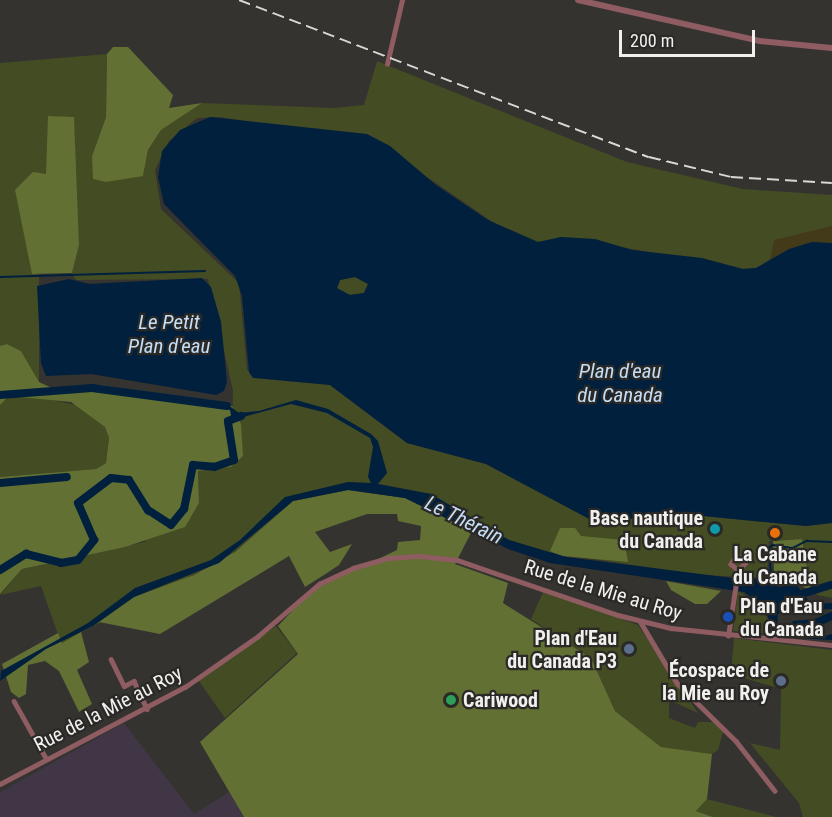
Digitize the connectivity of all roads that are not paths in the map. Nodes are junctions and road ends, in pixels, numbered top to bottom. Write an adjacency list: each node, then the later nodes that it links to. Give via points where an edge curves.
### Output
1 (402, 0): 4 (street)
2 (578, 0): 3 (street, via 760,41)
3 (832, 48)
4 (387, 64)
5 (738, 570): 9 (street)
6 (640, 621): 7 (street, Rue de la Mie au Roy); 8 (street); 13 (street, Rue de la Mie au Roy, via 461,561 420,556 389,558 342,572 314,587 250,643)
7 (649, 624): 8 (street); 9 (street, Rue de la Mie au Roy)
8 (648, 636): 16 (street, via 677,683 736,741)
9 (728, 636): 10 (street, Rue de la Mie au Roy)
10 (832, 645)
11 (111, 659): 13 (street, via 124,686 134,681)
12 (14, 701): 14 (street)
13 (147, 709): 14 (street, Rue de la Mie au Roy)
14 (46, 758): 15 (street, Rue de la Mie au Roy)
15 (1, 782)
16 (775, 791)

